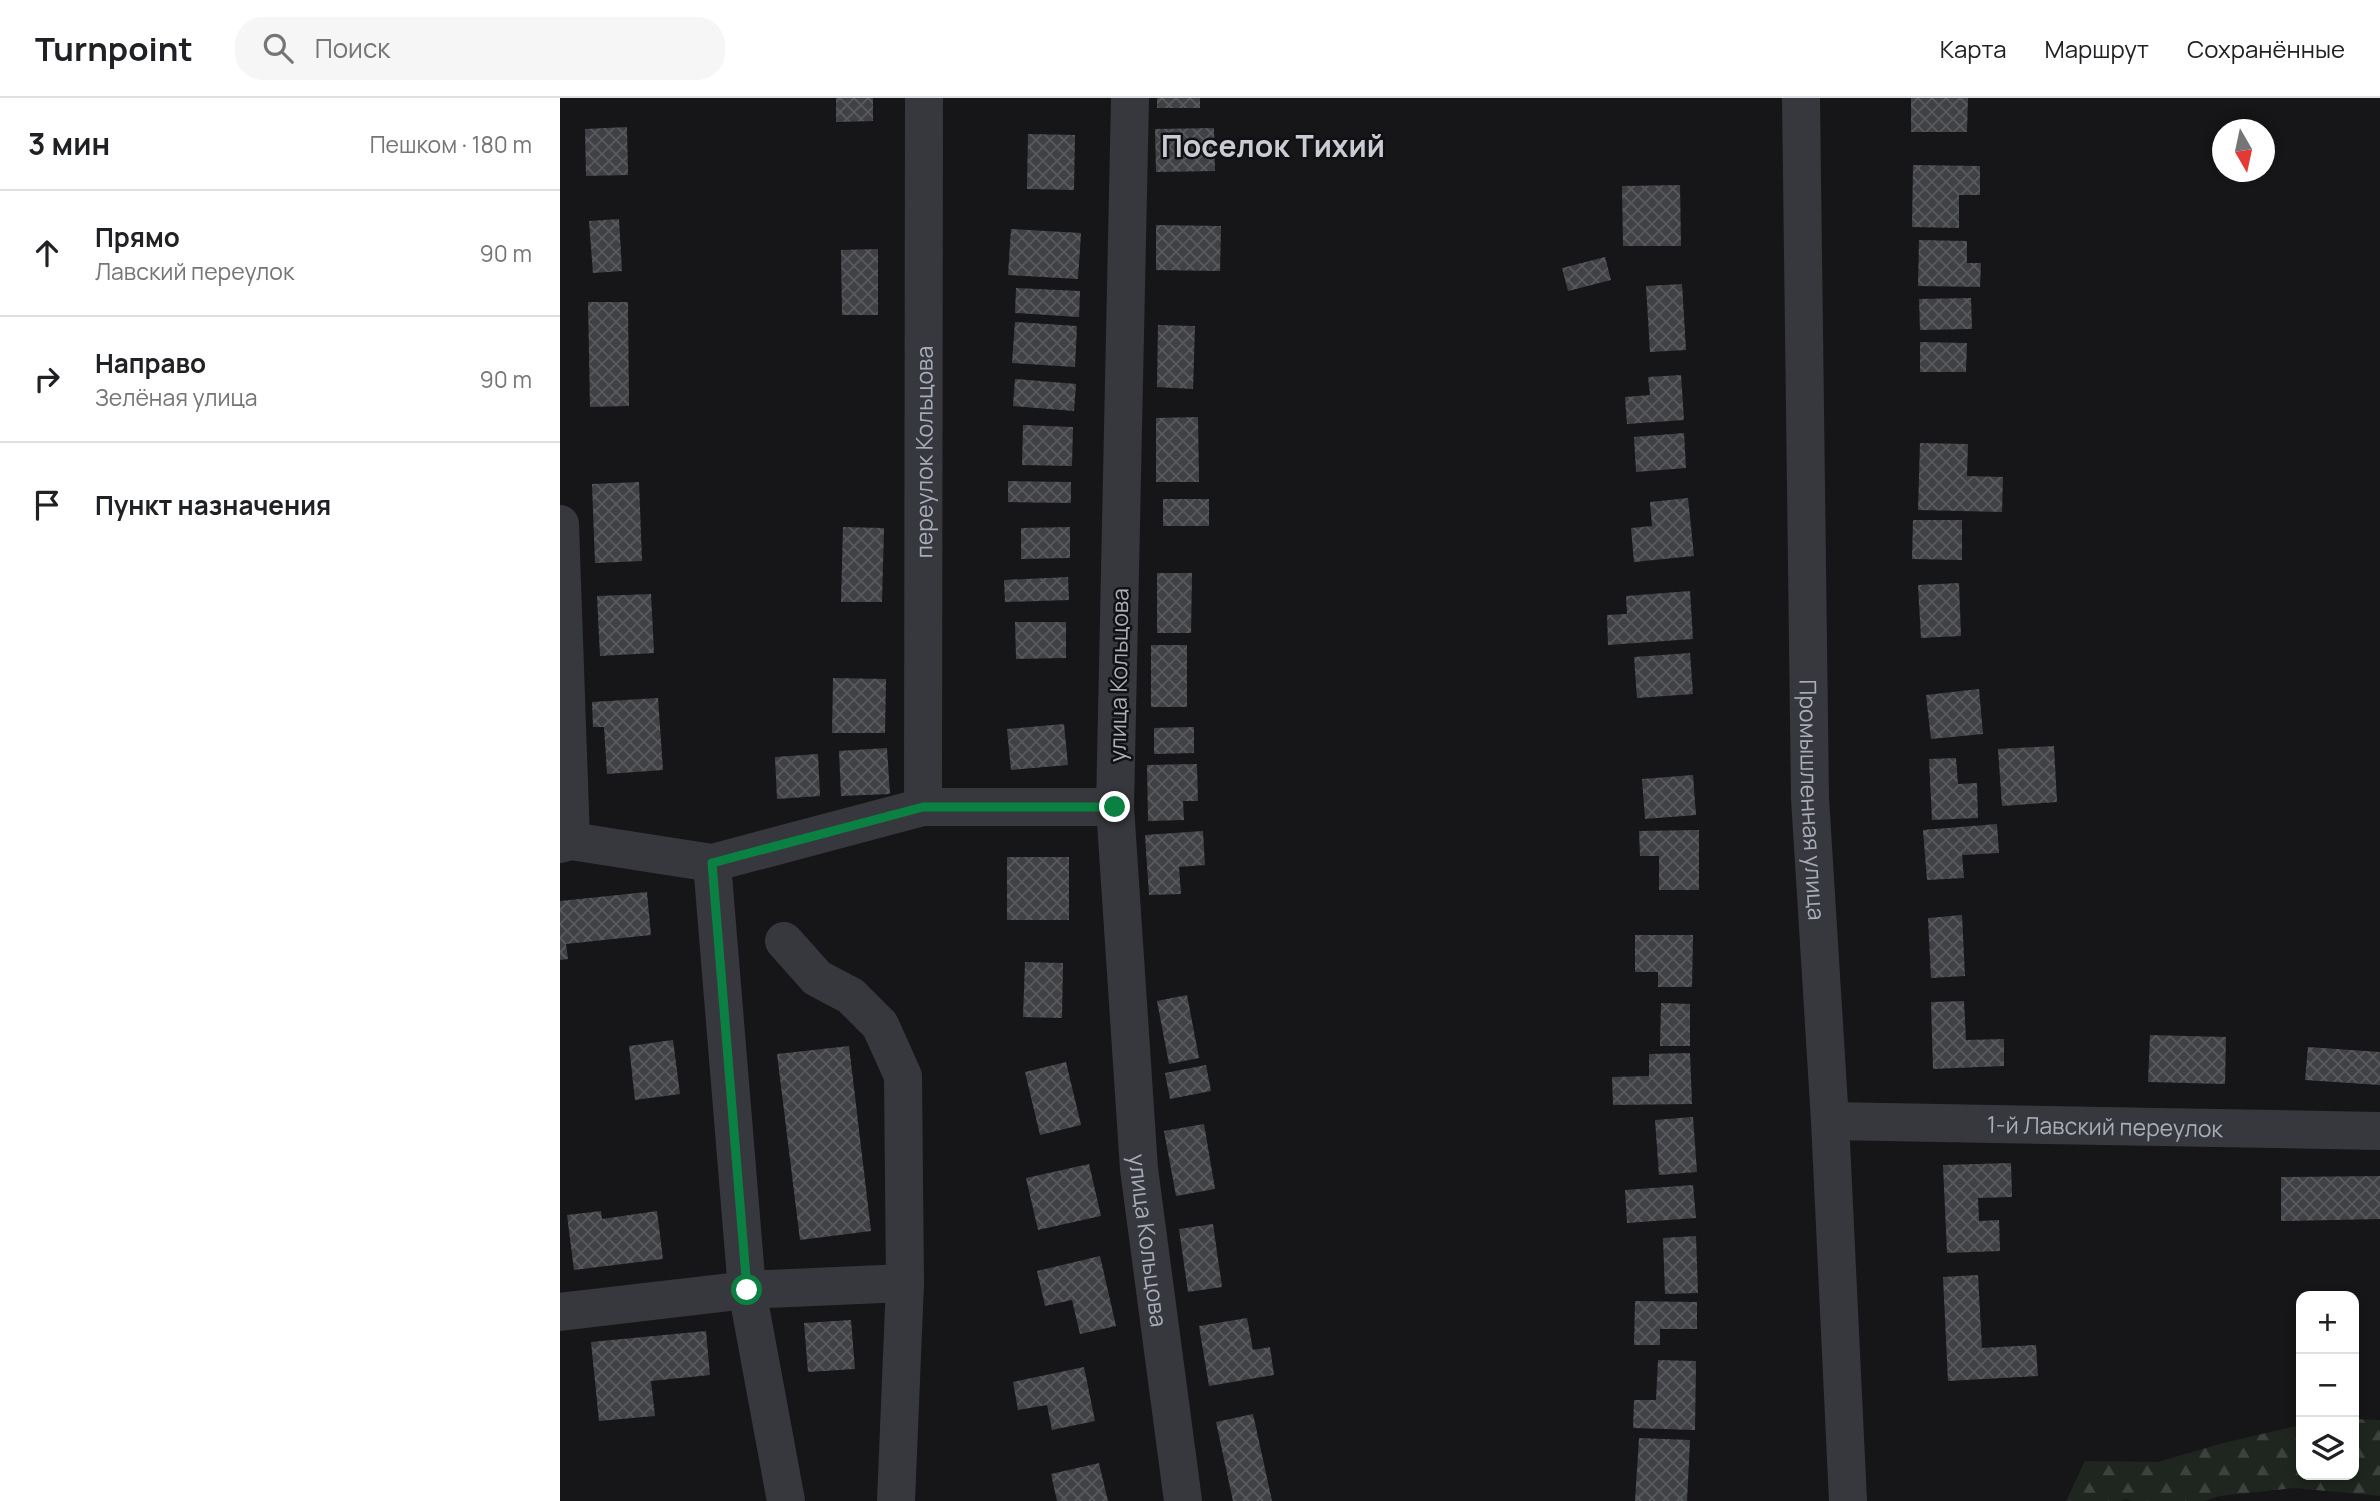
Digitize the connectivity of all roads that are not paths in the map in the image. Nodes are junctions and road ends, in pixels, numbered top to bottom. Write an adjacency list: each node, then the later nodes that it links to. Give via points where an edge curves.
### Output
1 (925, 98): 5 (street, переулок Кольцова)
2 (1130, 98): 6 (street, улица Кольцова)
3 (1801, 98): 10 (street, Промышленная улица, via 1811,797)
4 (560, 524): 7 (street)
5 (923, 807): 6 (street); 8 (street)
6 (1115, 807): 17 (street, улица Кольцова, via 1139,1169)
7 (565, 842): 8 (street)
8 (712, 863): 13 (street)
9 (784, 941): 12 (street, via 817,978 851,996 880,1025 902,1076)
10 (1830, 1121): 11 (street, 1-й Лавский переулок); 18 (street, Промышленная улица)
11 (2380, 1131)
12 (905, 1283): 13 (street); 16 (street)
13 (747, 1290): 14 (street); 15 (street)
14 (560, 1312)
15 (786, 1501)
16 (897, 1501)
17 (1182, 1501)
18 (1848, 1501)

